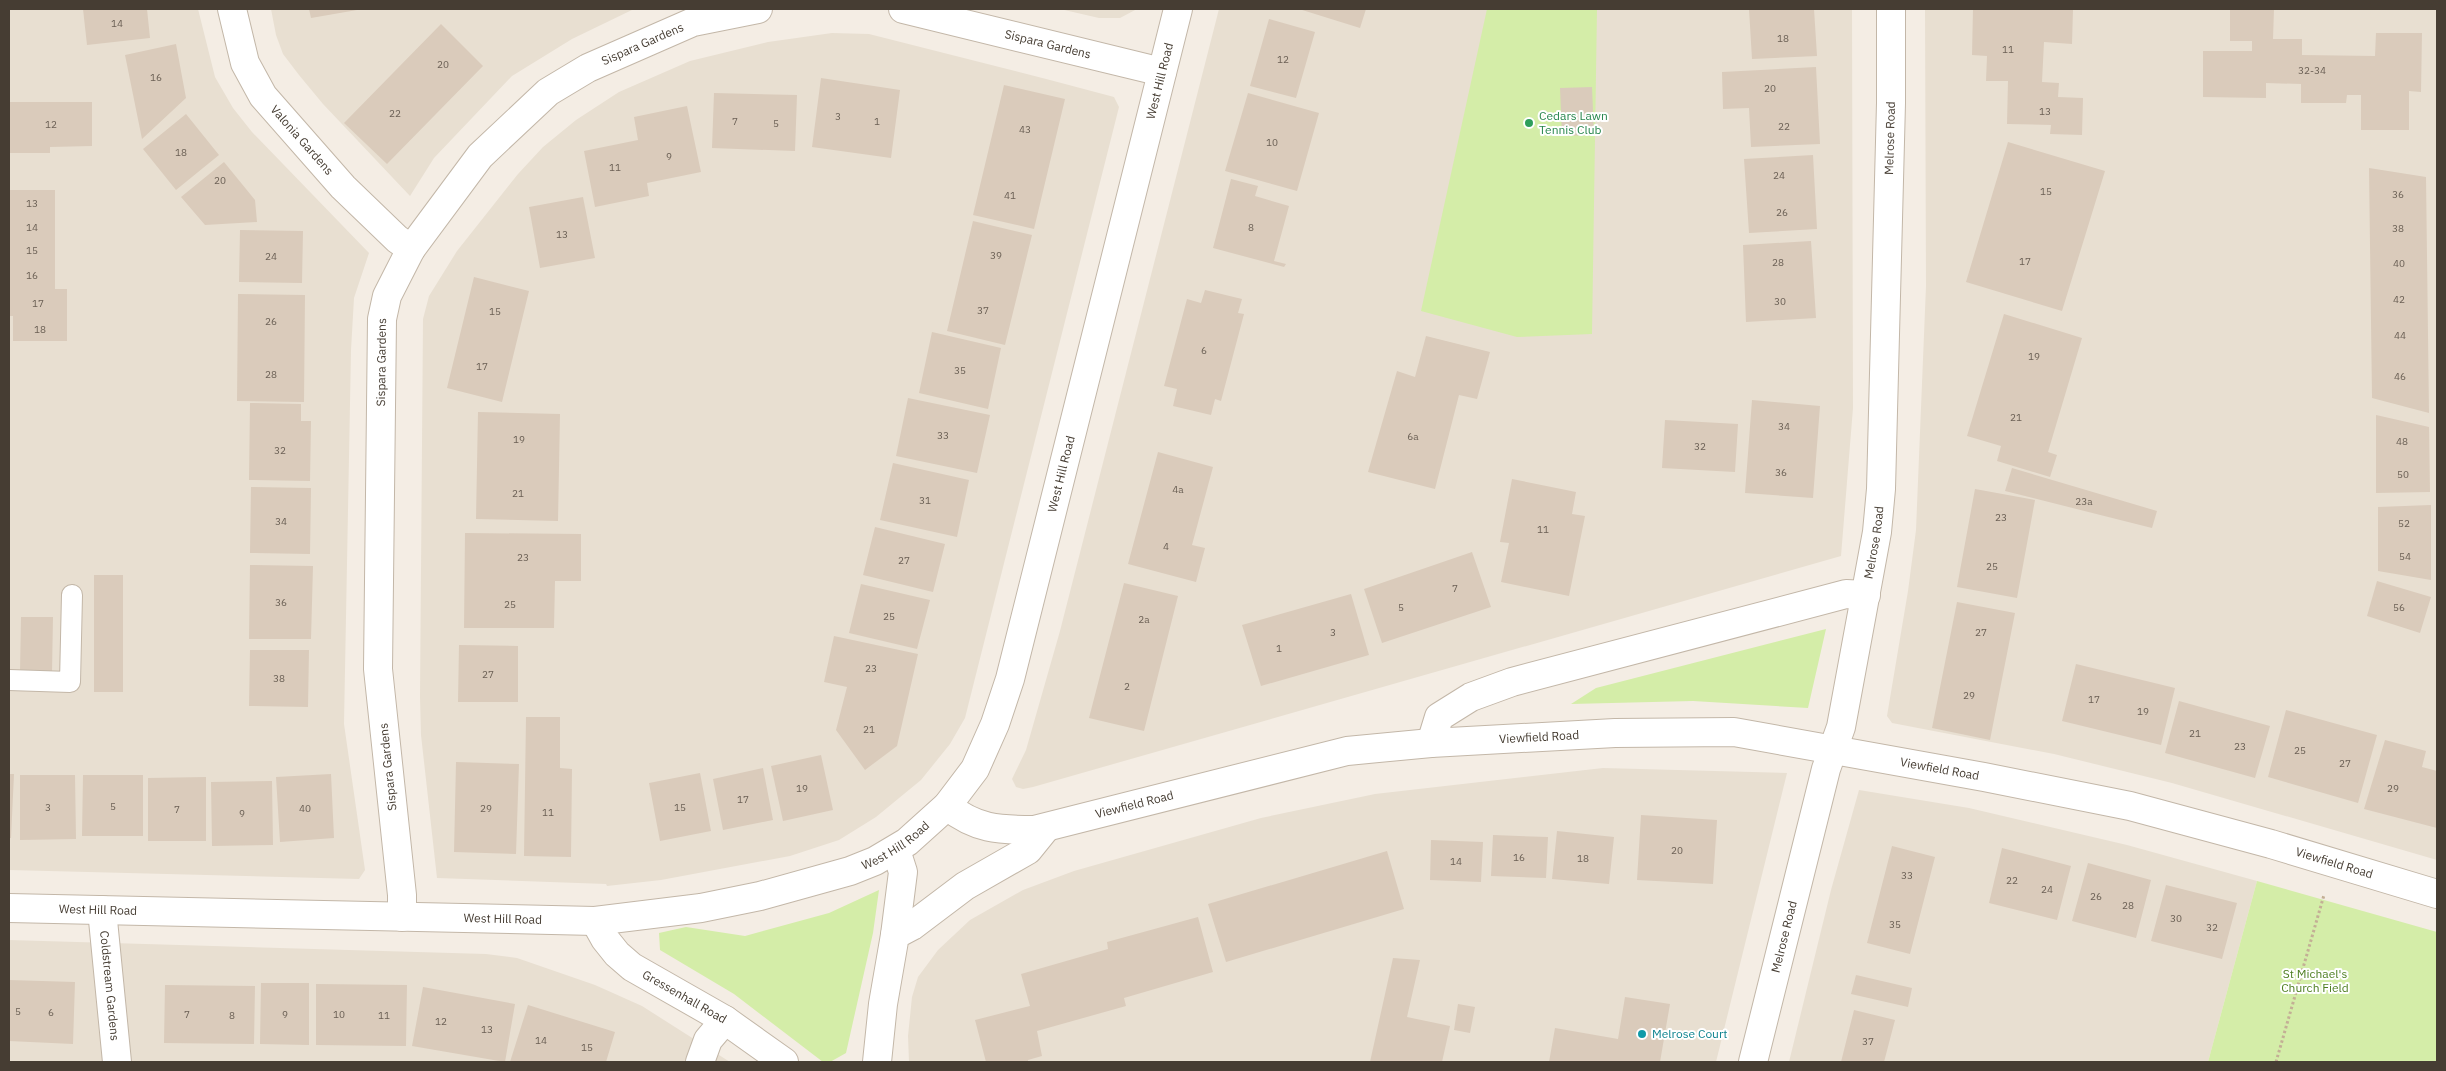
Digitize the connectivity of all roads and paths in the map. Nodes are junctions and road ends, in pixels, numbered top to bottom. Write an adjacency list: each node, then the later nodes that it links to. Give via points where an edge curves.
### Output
1 (232, 9): 7 (street, Valonia Gardens, via 244,63 263,96 343,186)
2 (758, 9): 7 (street, Sispara Gardens, via 693,22 588,68 548,92 480,156)
3 (903, 9): 6 (street, Sispara Gardens)
4 (1178, 9): 6 (street, West Hill Road)
5 (1891, 9): 9 (street, Melrose Road, via 1881,490)
6 (1162, 72): 13 (street, West Hill Road, via 1010,679 975,769)
7 (411, 249): 20 (street, Sispara Gardens, via 388,296 382,319 378,668)
8 (72, 595): 10 (lane, via 70,682)
9 (1866, 595): 11 (street, via 1846,594 1512,682 1471,697 1439,717); 12 (street, Melrose Road, via 1841,727)
10 (9, 680)
11 (1431, 743): 12 (street, Viewfield Road, via 1615,733 1734,732); 14 (street, Viewfield Road, via 1347,752)
12 (1833, 748): 16 (street, Viewfield Road, via 2130,806); 28 (street, Melrose Road)
13 (947, 806): 14 (street, Viewfield Road, via 963,819 982,826 1010,830); 15 (street, West Hill Road)
14 (1045, 829): 22 (street, via 1028,850 965,886)
15 (896, 850): 21 (street, West Hill Road, via 850,871 760,896 701,908); 22 (street, via 903,872)
16 (2334, 863): 17 (street, Viewfield Road); 29 (path)
17 (2437, 894)
18 (9, 908): 19 (street, West Hill Road)
19 (102, 910): 20 (street, West Hill Road); 24 (street, Coldstream Gardens)
20 (402, 917): 21 (street, West Hill Road)
21 (595, 920): 23 (street, Gressenhall Road, via 617,954 632,966)
22 (895, 935): 27 (street)
23 (725, 1020): 25 (street, via 708,1040); 26 (street, Gressenhall Road)
24 (117, 1062)
25 (700, 1062)
26 (784, 1062)
27 (877, 1062)
28 (1753, 1062)
29 (2276, 1062)

